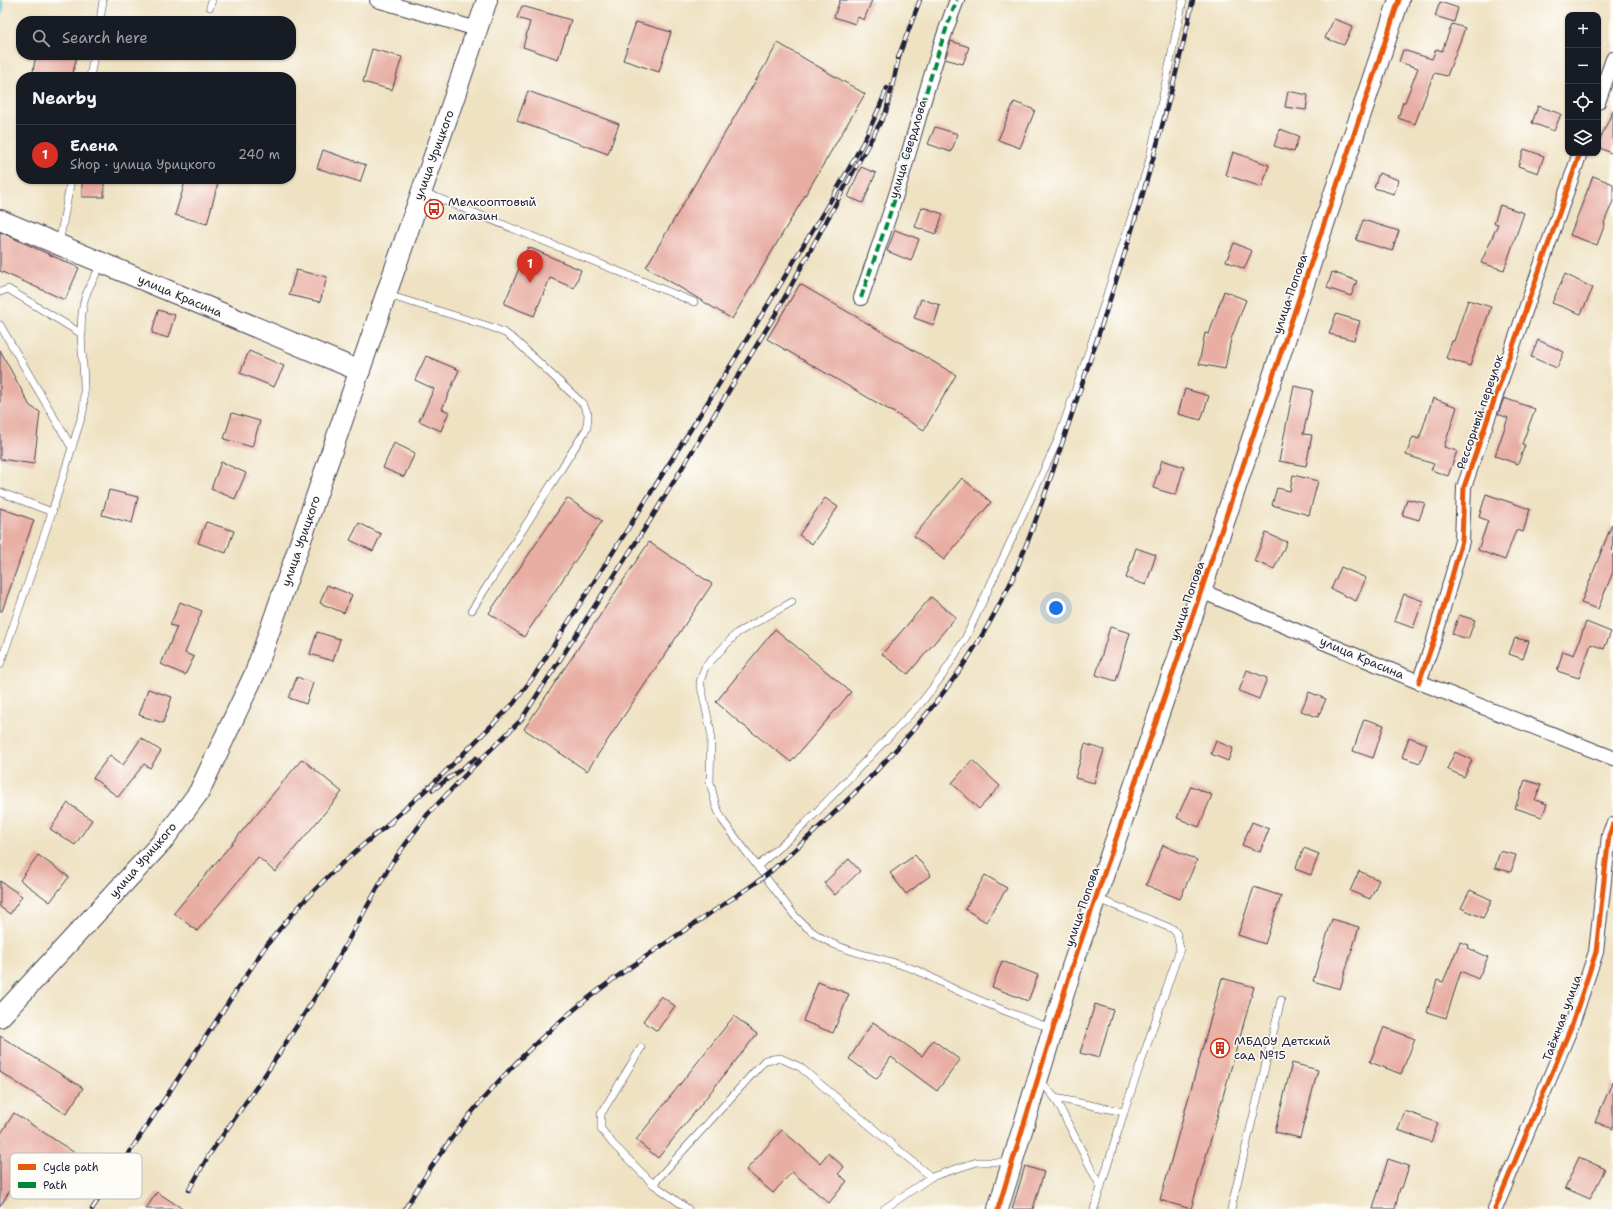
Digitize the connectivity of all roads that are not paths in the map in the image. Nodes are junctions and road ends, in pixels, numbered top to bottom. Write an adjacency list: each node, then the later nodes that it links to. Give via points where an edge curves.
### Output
1 (103, 0): 7 (lane)
2 (377, 0): 8 (street)
3 (487, 0): 8 (street, улица Урицкого)
4 (957, 0): 21 (street, улица Свердлова, via 924,95 905,164)
5 (1183, 0): 36 (lane, via 1149,162 1090,348 1058,440 966,637 942,676 921,703 805,824)
6 (1399, 0): 29 (street, улица Попова)
7 (101, 16)
8 (477, 29): 15 (street, улица Урицкого)
9 (1613, 59): 12 (street)
10 (93, 60): 11 (lane)
11 (91, 72)
12 (1601, 93)
13 (1579, 156): 33 (street, Рессорный переулок, via 1464,487 1462,541 1434,640)
14 (70, 184): 17 (lane)
15 (421, 192): 20 (street, улица Урицкого); 22 (lane)
16 (0, 220): 17 (street, улица Красина)
17 (59, 244): 18 (street, улица Красина)
18 (102, 263): 24 (lane, via 84,299); 25 (street, улица Красина)
19 (0, 292): 24 (lane, via 8,288)
20 (386, 294): 25 (street, улица Урицкого); 31 (lane, via 505,333 583,404 588,414 587,428)
21 (861, 298)
22 (694, 302)
23 (0, 325): 26 (lane)
24 (82, 334): 26 (lane, via 85,395 83,412)
25 (360, 371): 39 (street, улица Урицкого, via 255,673 199,792 162,842)
26 (72, 448): 28 (lane)
27 (0, 492): 28 (lane)
28 (52, 512): 32 (lane)
29 (1201, 591): 33 (street, улица Красина); 37 (street, улица Попова)
30 (792, 602): 36 (lane, via 737,633 705,667 700,682 711,732 710,782 716,806 723,821)
31 (472, 610)
32 (0, 665)
33 (1419, 682): 34 (street, улица Красина)
34 (1613, 758)
35 (1613, 825): 54 (street, Таёжная улица, via 1609,835 1596,952 1571,1028)
36 (758, 866): 40 (lane, via 806,928 825,940 836,946 916,970 964,994)
37 (1096, 897): 40 (street, улица Попова); 44 (lane, via 1172,929 1177,934 1180,949)
38 (1281, 1000): 53 (lane)
39 (0, 1016)
40 (1053, 1030): 42 (street, улица Попова)
41 (641, 1048): 47 (lane, via 601,1114 601,1129)
42 (1038, 1077): 43 (lane); 45 (street, улица Попова)
43 (1055, 1098): 44 (lane); 48 (lane)
44 (1124, 1112): 48 (lane)
45 (1012, 1162): 46 (lane, via 977,1162); 51 (street, улица Попова)
46 (931, 1177): 47 (lane, via 800,1067 780,1058 764,1060); 50 (lane)
47 (653, 1184): 49 (lane)
48 (1101, 1188): 52 (lane)
49 (688, 1209)
50 (884, 1209)
51 (998, 1209)
52 (1094, 1209)
53 (1231, 1209)
54 (1494, 1209)

